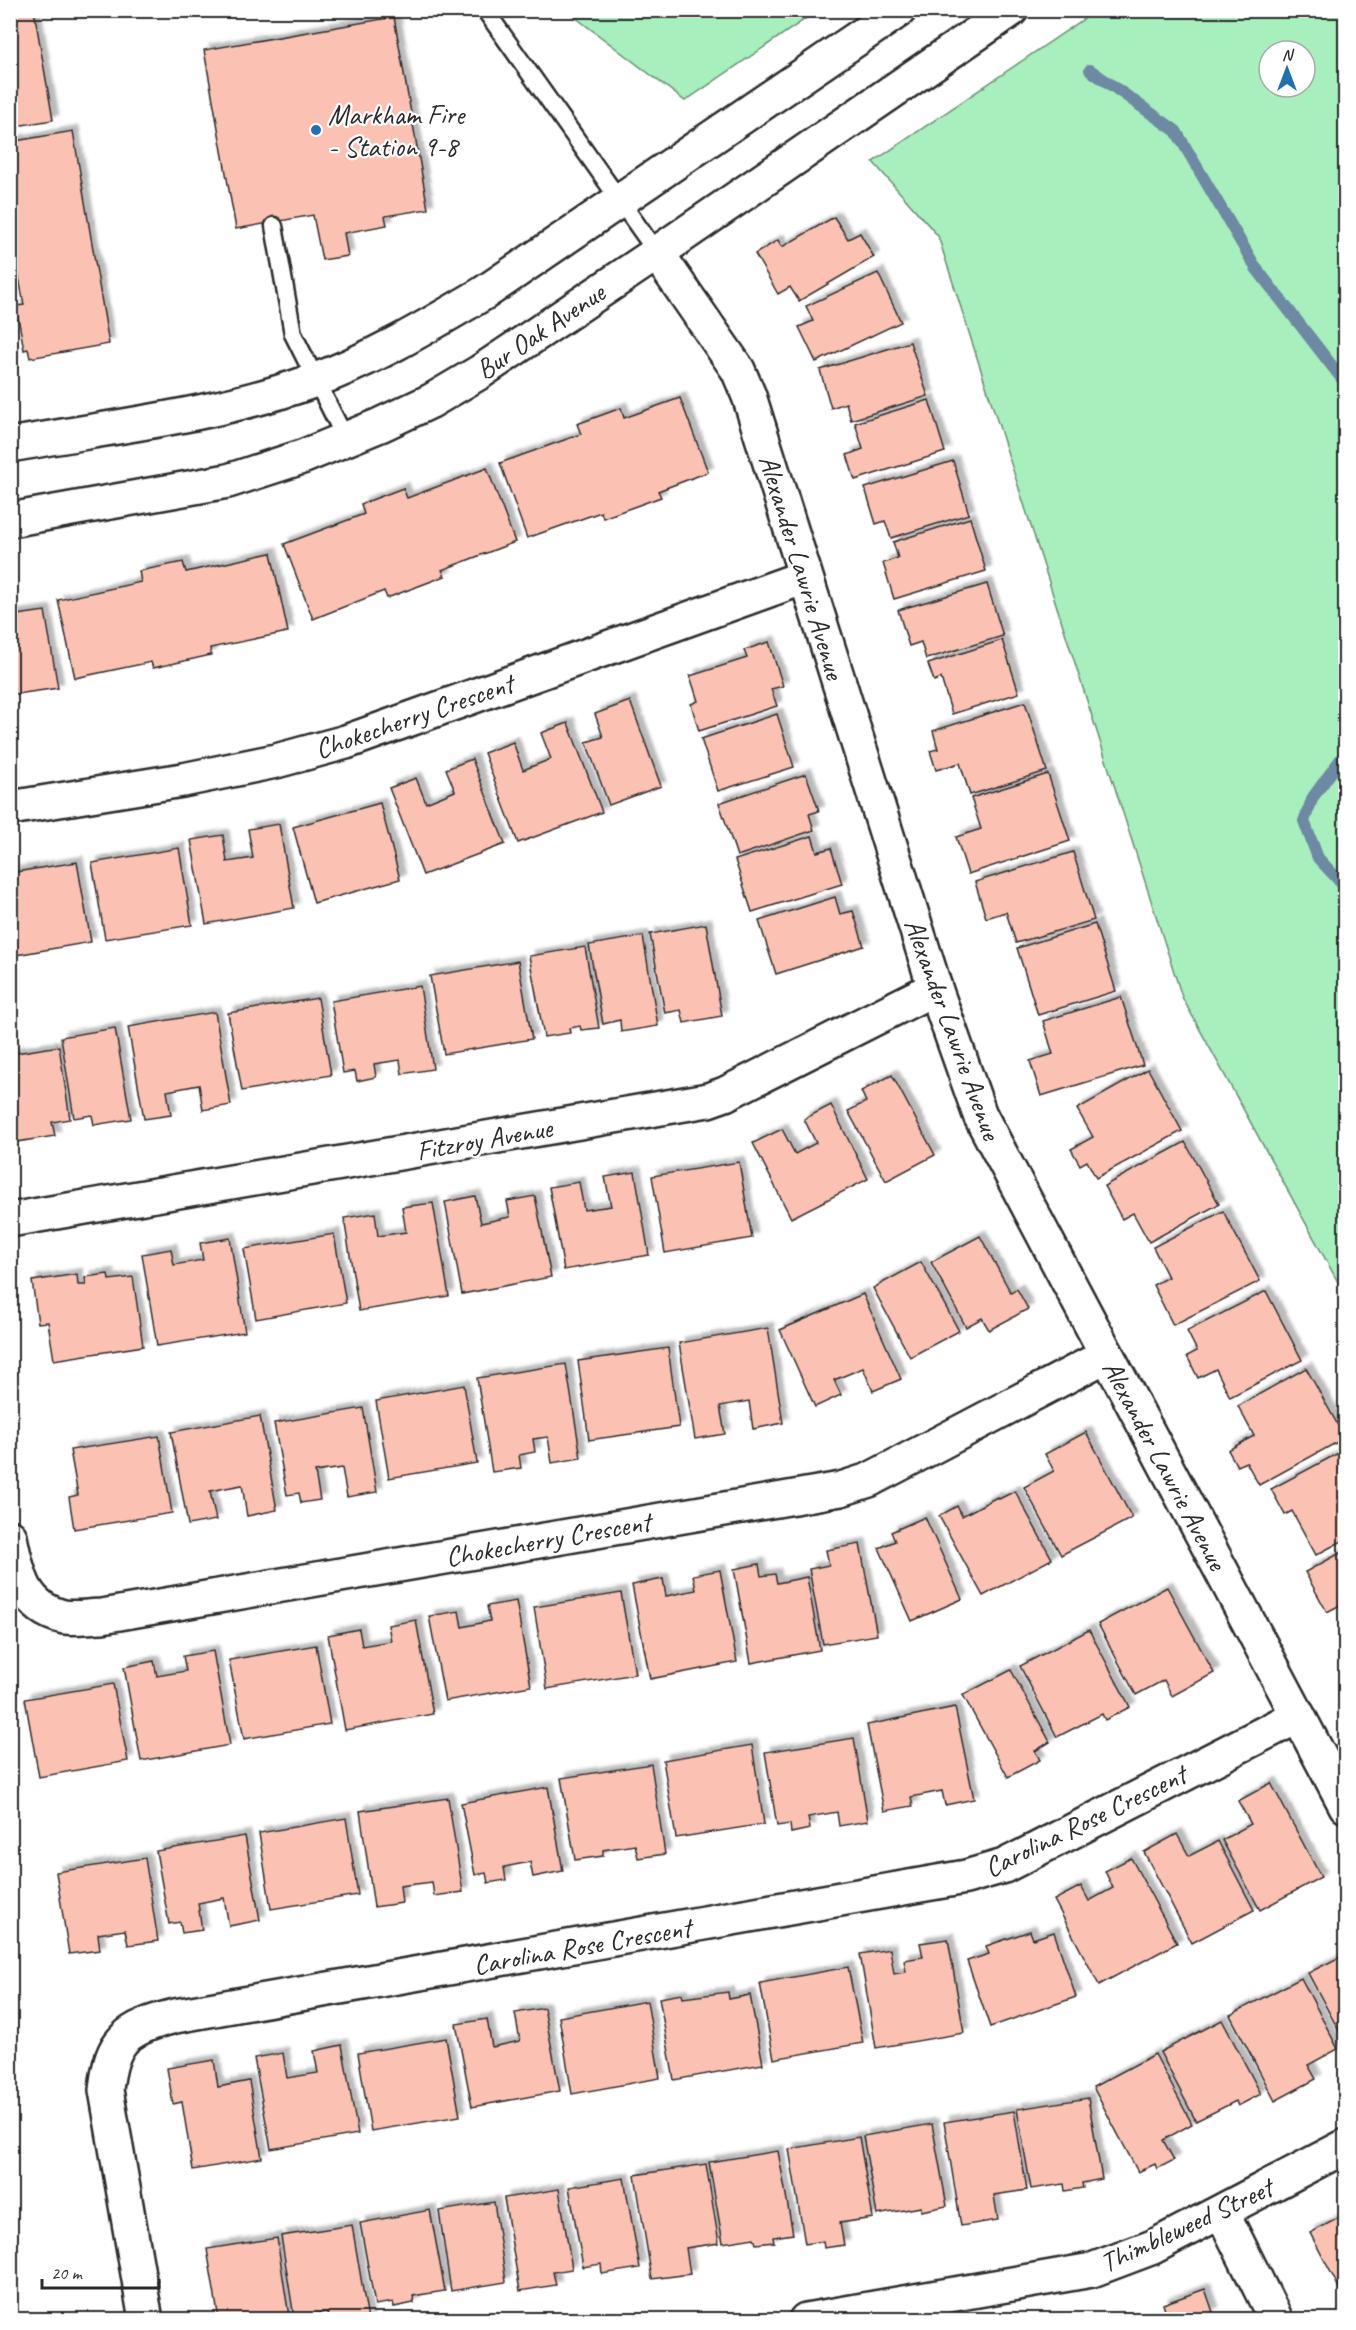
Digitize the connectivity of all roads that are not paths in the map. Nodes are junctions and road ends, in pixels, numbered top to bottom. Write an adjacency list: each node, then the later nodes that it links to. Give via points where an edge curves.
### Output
1 (485, 10): 4 (lane)
2 (899, 10): 4 (street)
3 (1011, 10): 6 (street, Bur Oak Avenue)
4 (620, 201): 6 (lane); 7 (street, via 422,330)
5 (274, 226): 7 (lane, via 293,334)
6 (657, 253): 8 (street, Bur Oak Avenue, via 431,401); 11 (street, Alexander Lawrie Avenue, via 738,370)
7 (316, 380): 8 (lane); 9 (street, via 207,411)
8 (346, 440): 10 (street, Bur Oak Avenue, via 228,481)
9 (10, 444)
10 (10, 520)
11 (806, 577): 12 (street, Chokecherry Crescent, via 346,742 207,775); 13 (street, Alexander Lawrie Avenue)
12 (10, 807)
13 (935, 988): 14 (street, Fitzroy Avenue, via 708,1100); 15 (street, Alexander Lawrie Avenue, via 980,1115)
14 (10, 1220)
15 (1107, 1355): 16 (street, Chokecherry Crescent, via 886,1471 841,1489 102,1616 64,1617 38,1606 22,1586); 17 (street, Alexander Lawrie Avenue)
16 (10, 1537)
17 (1298, 1716): 18 (street, Alexander Lawrie Avenue); 21 (street, Carolina Rose Crescent, via 1004,1866 966,1877 176,2016 140,2026 120,2041 108,2064 106,2090)
18 (1346, 1806)
19 (1346, 2146): 20 (street, Thimbleweed Street)
20 (1222, 2212): 22 (street, Thimbleweed Street, via 1153,2247 1092,2270); 23 (street)
21 (146, 2319)
22 (806, 2319)
23 (1276, 2319)

